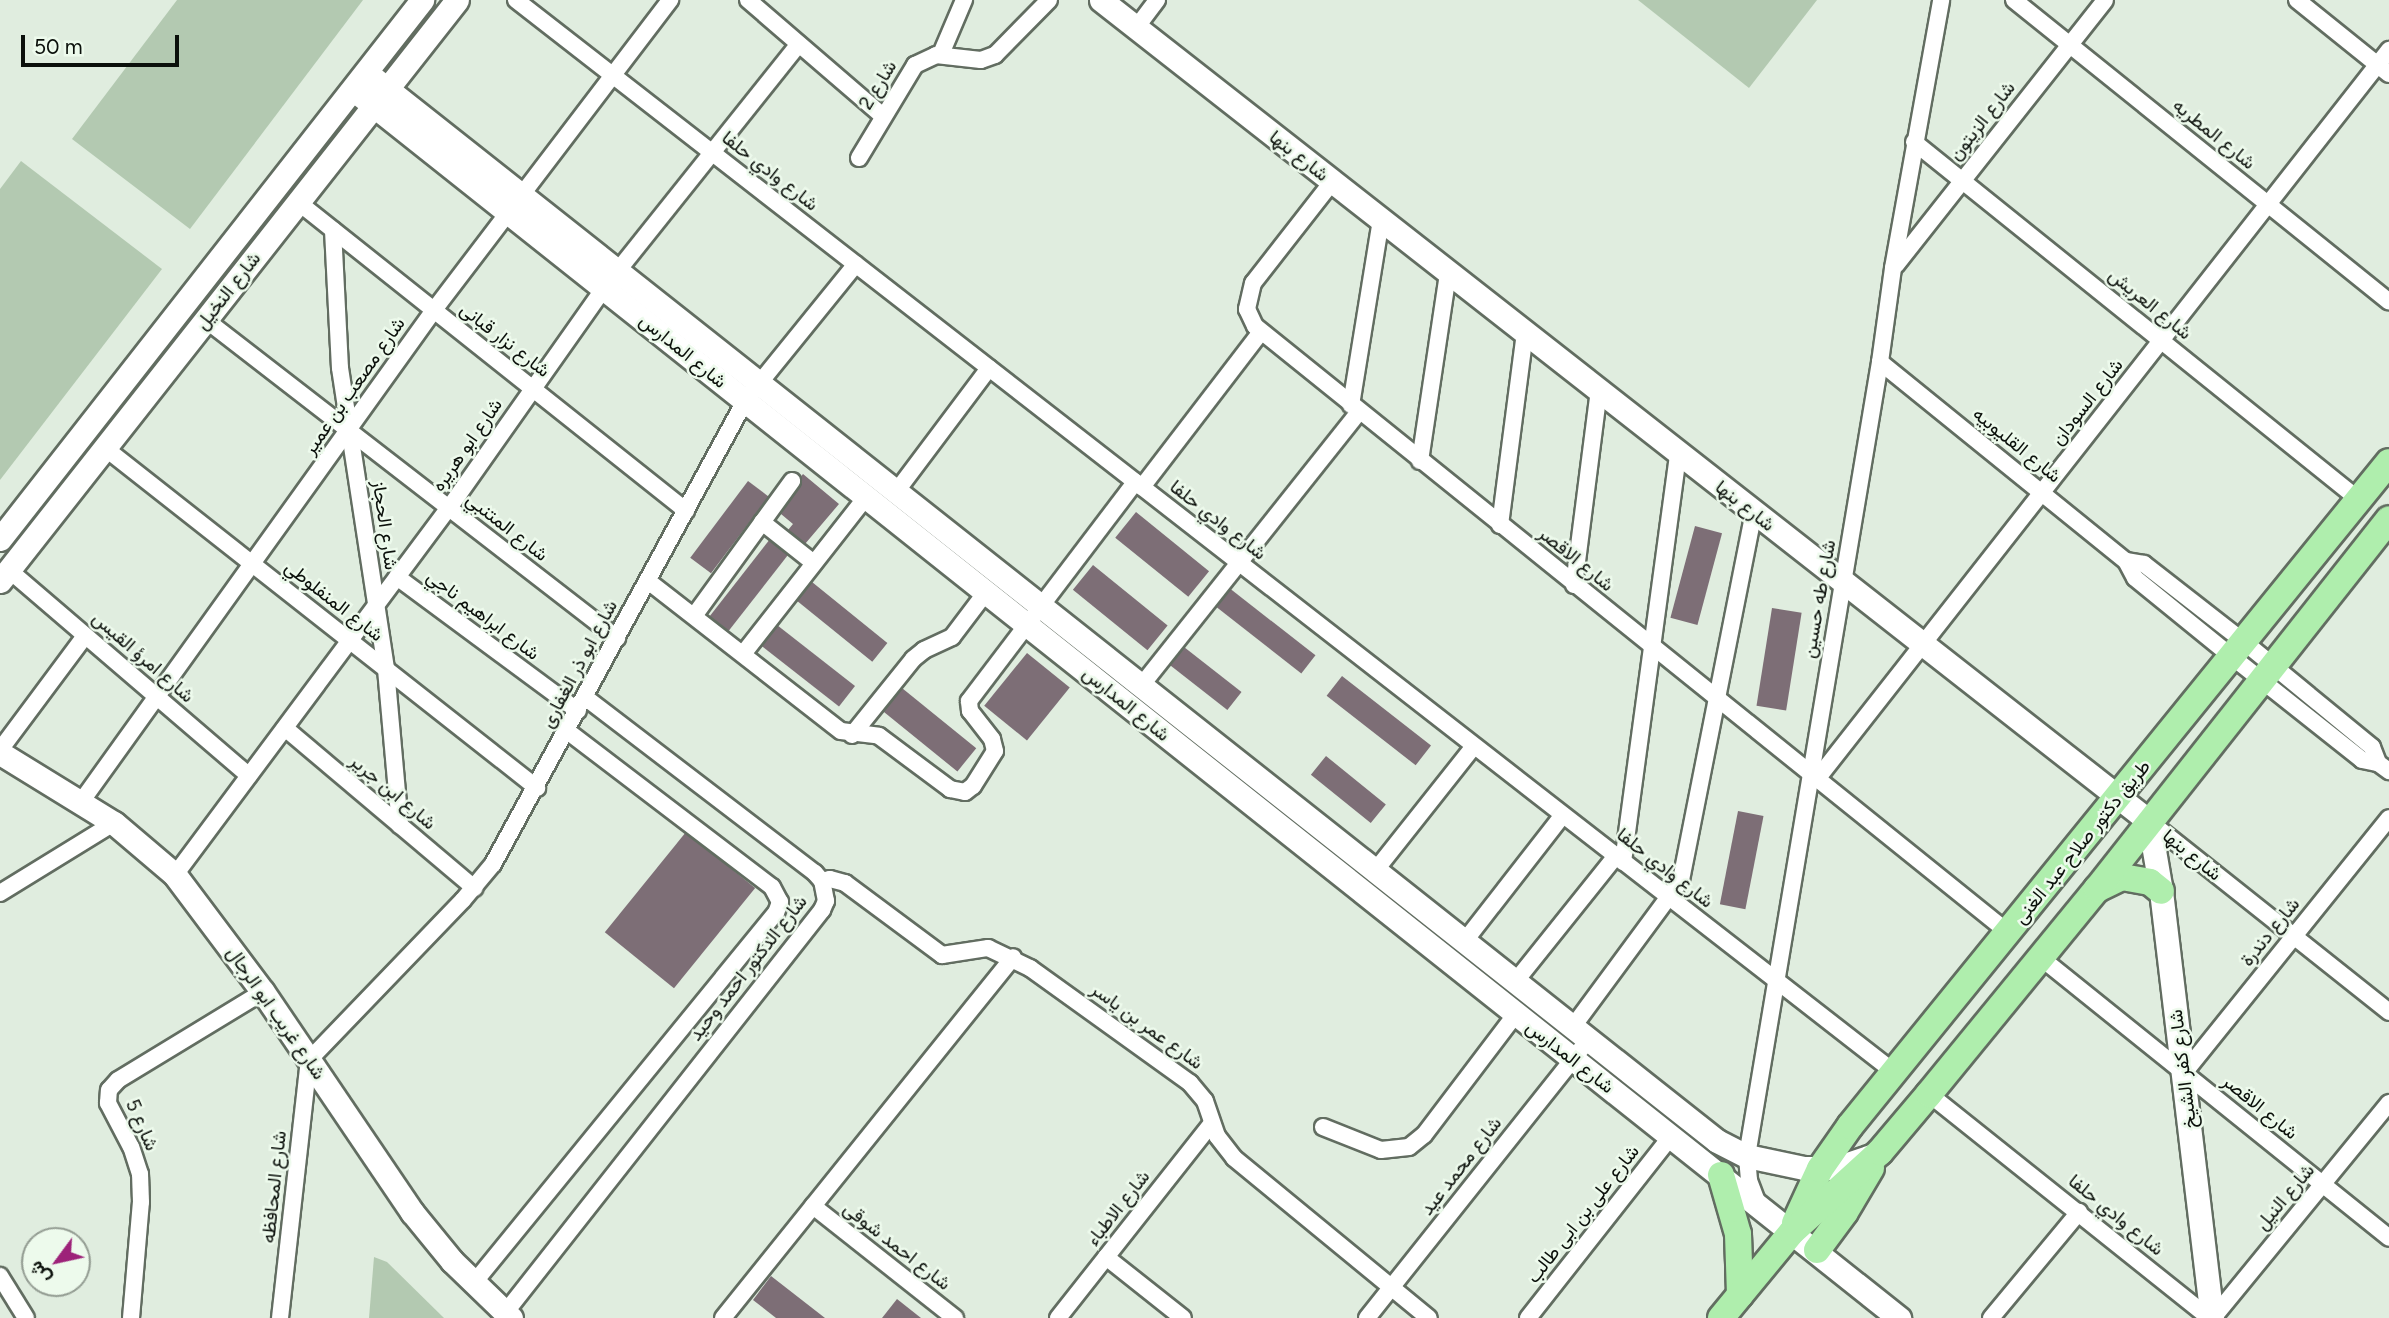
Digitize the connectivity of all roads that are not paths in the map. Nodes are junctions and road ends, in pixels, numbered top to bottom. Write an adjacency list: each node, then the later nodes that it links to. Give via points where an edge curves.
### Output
1 (422, 0): 21 (main road, شارع النخيل)
2 (457, 0): 22 (main road, شارع النخيل)
3 (516, 0): 20 (street, شارع وادي حلفا)
4 (670, 0): 20 (street, شارع مصعب بن عمير)
5 (748, 0): 15 (street)
6 (964, 0): 18 (street)
7 (1049, 0): 18 (street, via 995,55 981,60)
8 (1101, 0): 14 (main road, شارع بنها)
9 (1157, 0): 14 (street)
10 (1941, 0): 24 (street, شارع طه حسين)
11 (2014, 0): 16 (street, شارع المطريه)
12 (2105, 0): 16 (street, شارع الزيتون)
13 (2297, 0): 19 (street)
14 (1136, 28): 28 (main road, شارع بنها)
15 (799, 44): 23 (street); 25 (street, شارع ابو هريره)
16 (2069, 44): 27 (street, شارع الزيتون); 31 (street, شارع المطريه)
17 (2389, 50): 19 (street, شارع السودان)
18 (941, 54): 23 (street, شارع 2, via 915,65)
19 (2383, 70): 31 (street, شارع السودان)
20 (613, 76): 25 (street, شارع وادي حلفا); 30 (street, شارع مصعب بن عمير)
21 (360, 81): 22 (main road, شارع المدارس); 67 (main road, شارع النخيل)
22 (380, 97): 29 (main road, شارع النخيل); 30 (main road, شارع المدارس)
23 (883, 116): 26 (street, شارع 2)
24 (1914, 142): 27 (street, شارع العريش); 35 (street, شارع طه حسين)
25 (713, 153): 34 (street, شارع وادي حلفا); 37 (street, شارع ابو هريره)
26 (859, 158)
27 (1962, 180): 35 (street, شارع الزيتون); 43 (street, شارع العريش)
28 (1332, 182): 32 (main road, شارع بنها); 41 (street, via 1249,291 1250,318)
29 (298, 202): 33 (street, شارع نزار قبانى); 40 (main road, شارع النخيل)
30 (513, 203): 37 (main road, شارع المدارس); 39 (street, شارع مصعب بن عمير)
31 (2268, 204): 38 (street, شارع المطريه); 43 (street, شارع السودان)
32 (1381, 220): 36 (main road, شارع بنها); 49 (street)
33 (333, 230): 39 (street, شارع نزار قبانى); 50 (street, شارع الحجاز, via 340,368)
34 (856, 264): 45 (street, شارع وادي حلفا); 48 (street, شارع ابو ذر الغفارى)
35 (1893, 268): 44 (street, شارع طه حسين)
36 (1448, 272): 42 (main road, شارع بنها); 53 (street)
37 (610, 280): 46 (street, شارع ابو هريره); 48 (main road, شارع المدارس)
38 (2389, 301)
39 (434, 310): 46 (street, شارع نزار قبانى); 50 (street, شارع مصعب بن عمير)
40 (206, 320): 50 (street, شارع المتنبي); 51 (main road, شارع النخيل)
41 (1261, 333): 49 (street, شارع الاقصر); 56 (street)
42 (1525, 333): 47 (main road, شارع بنها); 66 (street)
43 (2161, 340): 58 (street, شارع السودان); 60 (street, شارع العريش)
44 (1880, 362): 58 (street, شارع القليوبيه); 74 (street, شارع طه حسين)
45 (989, 368): 56 (street, شارع وادي حلفا); 57 (street)
46 (533, 388): 61 (street, شارع ابو هريره); 62 (street, شارع نزار قبانى)
47 (1599, 391): 52 (main road, شارع بنها); 75 (street)
48 (752, 392): 57 (main road, شارع المدارس); 59 (main road, شارع المدارس); 62 (street, شارع ابو ذر الغفارى)
49 (1355, 409): 53 (street, شارع الاقصر); 68 (street)
50 (350, 431): 61 (street, شارع المتنبي); 70 (street, شارع مصعب بن عمير); 77 (street, شارع الحجاز)
51 (105, 448): 70 (street, شارع المنفلوطي); 71 (main road, شارع النخيل)
52 (1678, 453): 63 (main road, شارع بنها); 85 (street)
53 (1420, 461): 66 (street, شارع الاقصر)
54 (2389, 461): 60 (main road, طريق دكتور صلاح عبد الغنى)
55 (792, 481): 65 (street)
56 (1139, 484): 68 (street, شارع وادي حلفا); 78 (street)
57 (896, 492): 78 (main road, شارع المدارس)
58 (2042, 492): 83 (street, شارع السودان); 84 (street, شارع القليوبيه, via 2126,561 2144,564)
59 (866, 497): 69 (street); 76 (main road, شارع المدارس)
60 (2358, 499): 84 (main road, طريق دكتور صلاح عبد الغنى)
61 (449, 508): 72 (street, شارع ابو هريره); 81 (street, شارع المتنبي)
62 (686, 511): 73 (street, شارع ابو ذر الغفارى)
63 (1754, 513): 74 (main road, شارع بنها); 91 (street, شارع محمد عيد)
64 (2389, 519): 88 (main road, طريق دكتور صلاح عبد الغنى)
65 (762, 522): 69 (street); 79 (street)
66 (1500, 525): 75 (street, شارع الاقصر)
67 (0, 539)
68 (1239, 562): 89 (street); 96 (street, شارع وادي حلفا)
69 (814, 563): 86 (street)
70 (253, 565): 82 (street, شارع المنفلوطي); 90 (street, شارع مصعب بن عمير)
71 (4, 576): 80 (street, شارع امرؤ القيس)
72 (397, 577): 77 (street, شارع ابو هريره); 92 (street, شارع ابراهيم ناجي)
73 (648, 581): 79 (street); 81 (street, شارع ابو ذر الغفارى)
74 (1843, 583): 83 (main road, شارع بنها); 100 (street, شارع طه حسين)
75 (1574, 585): 85 (street, شارع الاقصر)
76 (986, 593): 78 (main road, شارع المدارس); 95 (street, via 952,637 913,659)
77 (375, 606): 82 (street, شارع ابو هريره); 87 (street, شارع الحجاز)
78 (1032, 615): 89 (main road, شارع المدارس); 95 (street, via 970,701 970,711 992,739 995,751 970,790 950,789 879,736); 127 (main road, شارع المدارس)
79 (694, 616): 86 (street)
80 (85, 636): 90 (street, شارع امرؤ القيس); 97 (street)
81 (617, 638): 92 (street, شارع ابو ذر الغفارى)
82 (349, 641): 87 (street, شارع المنفلوطي); 93 (street, شارع ابو هريره)
83 (1923, 645): 100 (street, شارع السودان); 102 (main road, شارع بنها)
84 (2237, 648): 88 (street, شارع القليوبيه); 102 (main road, طريق دكتور صلاح عبد الغنى)
85 (1654, 649): 91 (street, شارع الاقصر); 109 (street)
86 (743, 654): 95 (street, via 837,729)
87 (386, 669): 101 (street, شارع المنفلوطي); 108 (street, شارع الحجاز)
88 (2267, 673): 98 (street, شارع القليوبيه, via 2372,747); 106 (main road, طريق دكتور صلاح عبد الغنى)
89 (1141, 686): 110 (main road, شارع المدارس)
90 (157, 697): 99 (street, شارع امرؤ القيس); 103 (street, شارع مصعب بن عمير)
91 (1718, 700): 100 (street, شارع الاقصر); 117 (street, شارع محمد عيد, via 1683,874)
92 (581, 704): 94 (street, شارع ابو ذر الغفارى); 112 (street, شارع الدكتور احمد وحيد)
93 (285, 728): 99 (street, شارع ابو هريره); 108 (street, شارع ابن جرير)
94 (567, 731): 101 (street, شارع ابو ذر الغفارى); 151 (street, شارع الدكتور احمد وحيد, via 772,887 780,902 776,913)
95 (852, 735)
96 (1474, 746): 104 (street, شارع وادي حلفا); 110 (street)
97 (0, 752): 103 (main road, شارع غريب ابو الرجال)
98 (2384, 767)
99 (249, 776): 111 (street, شارع ابو هريره)
100 (1814, 777): 118 (street, شارع الاقصر); 123 (street, شارع طه حسين)
101 (537, 788): 113 (street, شارع ابو ذر الغفارى, via 501,852)
102 (2118, 796): 106 (main road, شارع بنها); 118 (main road, طريق دكتور صلاح عبد الغنى)
103 (81, 802): 107 (main road, شارع غريب ابو الرجال)
104 (1563, 815): 109 (street, شارع وادي حلفا); 120 (street)
105 (2389, 818): 119 (street, شارع دندرة)
106 (2150, 821): 114 (main road, طريق دكتور صلاح عبد الغنى); 115 (main road, شارع كفر الشيخ); 119 (street, شارع بنها)
107 (114, 823): 111 (main road, شارع غريب ابو الرجال); 116 (street)
108 (400, 825): 113 (street, شارع ابن جرير)
109 (1620, 859): 117 (street, شارع وادي حلفا); 124 (street)
110 (1375, 871): 120 (main road, شارع المدارس)
111 (175, 875): 125 (main road, شارع غريب ابو الرجال)
112 (822, 881): 121 (street, شارع عمر بن ياسر, via 845,883 942,955 980,947); 154 (street, شارع الدكتور احمد وحيد, via 826,901 822,910)
113 (474, 888): 130 (street, شارع ابو ذر الغفارى)
114 (2097, 889): 115 (main road, via 2122,877 2150,882); 122 (main road, طريق دكتور صلاح عبد الغنى)
115 (2161, 891): 132 (main road, شارع كفر الشيخ)
116 (0, 893)
117 (1670, 898): 123 (street, شارع وادي حلفا); 128 (street, شارع محمد عيد)
118 (2009, 933): 131 (main road, طريق دكتور صلاح عبد الغنى)
119 (2294, 936): 126 (street, شارع بنها); 132 (street, شارع دندرة)
120 (1464, 942): 124 (main road, شارع المدارس)
121 (1013, 957): 135 (street, شارع عمر بن ياسر, via 1190,1083 1205,1101); 144 (street)
122 (2040, 957): 132 (street, شارع الاقصر); 133 (main road, طريق دكتور صلاح عبد الغنى)
123 (1776, 981): 131 (street, شارع وادي حلفا); 139 (street, شارع طه حسين)
124 (1515, 982): 128 (main road, شارع المدارس)
125 (264, 992): 130 (main road, شارع غريب ابو الرجال); 156 (street, شارع 5, via 118,1080 109,1090 108,1103 131,1147 140,1181)
126 (2389, 1012)
127 (1516, 1014): 129 (main road, شارع المدارس); 136 (street, via 1424,1135 1409,1147 1381,1150)
128 (1580, 1034): 129 (street, شارع محمد عيد); 139 (main road, شارع المدارس, via 1717,1141)
129 (1573, 1059): 137 (main road, شارع المدارس); 152 (street, شارع محمد عيد)
130 (309, 1060): 151 (main road, شارع غريب ابو الرجال, via 412,1212); 157 (street, شارع المحافظه)
131 (1894, 1072): 140 (main road, طريق دكتور صلاح عبد الغنى)
132 (2184, 1073): 142 (street, شارع الاقصر); 168 (main road, شارع كفر الشيخ)
133 (1929, 1094): 138 (main road, طريق دكتور صلاح عبد الغنى); 145 (street, شارع وادي حلفا)
134 (2389, 1102): 142 (street, شارع النيل)
135 (1211, 1124): 149 (street, شارع الاطباء); 152 (street, شارع عمر بن ياسر, via 1234,1158)
136 (1323, 1126)
137 (1671, 1136): 141 (main road, شارع المدارس); 164 (street, شارع على بن ابى طالب)
138 (1880, 1152): 140 (main road, شارع المدارس, via 1853,1164); 146 (main road, طريق دكتور صلاح عبد الغنى); 148 (main road)
139 (1747, 1156): 140 (main road, شارع المدارس); 143 (street, شارع طه حسين)
140 (1820, 1169): 146 (main road, طريق دكتور صلاح عبد الغنى)
141 (1721, 1175): 143 (main road, شارع المدارس); 153 (main road, via 1738,1234)
142 (2323, 1185): 147 (street, شارع الاقصر); 168 (street, شارع النيل)
143 (1758, 1204): 146 (main road, شارع المدارس)
144 (813, 1206): 158 (street); 159 (street, شارع احمد شوقى)
145 (2079, 1212): 167 (street); 168 (street, شارع وادي حلفا)
146 (1792, 1232): 148 (main road, شارع المدارس); 153 (main road, طريق دكتور صلاح عبد الغنى)
147 (2389, 1238)
148 (1817, 1250): 166 (main road, شارع المدارس)
149 (1106, 1257): 160 (street, شارع الاطباء); 161 (street)
150 (0, 1276): 155 (street)
151 (473, 1284): 154 (main road, شارع غريب ابو الرجال)
152 (1391, 1287): 162 (street, شارع محمد عيد); 163 (street, شارع عمر بن ياسر)
153 (1740, 1295): 165 (main road, طريق دكتور صلاح عبد الغنى)
154 (508, 1315)
155 (26, 1318)
156 (131, 1318)
157 (280, 1318)
158 (723, 1318)
159 (955, 1318)
160 (1058, 1318)
161 (1183, 1318)
162 (1367, 1318)
163 (1429, 1318)
164 (1528, 1318)
165 (1721, 1318)
166 (1899, 1318)
167 (1991, 1318)
168 (2212, 1318)

